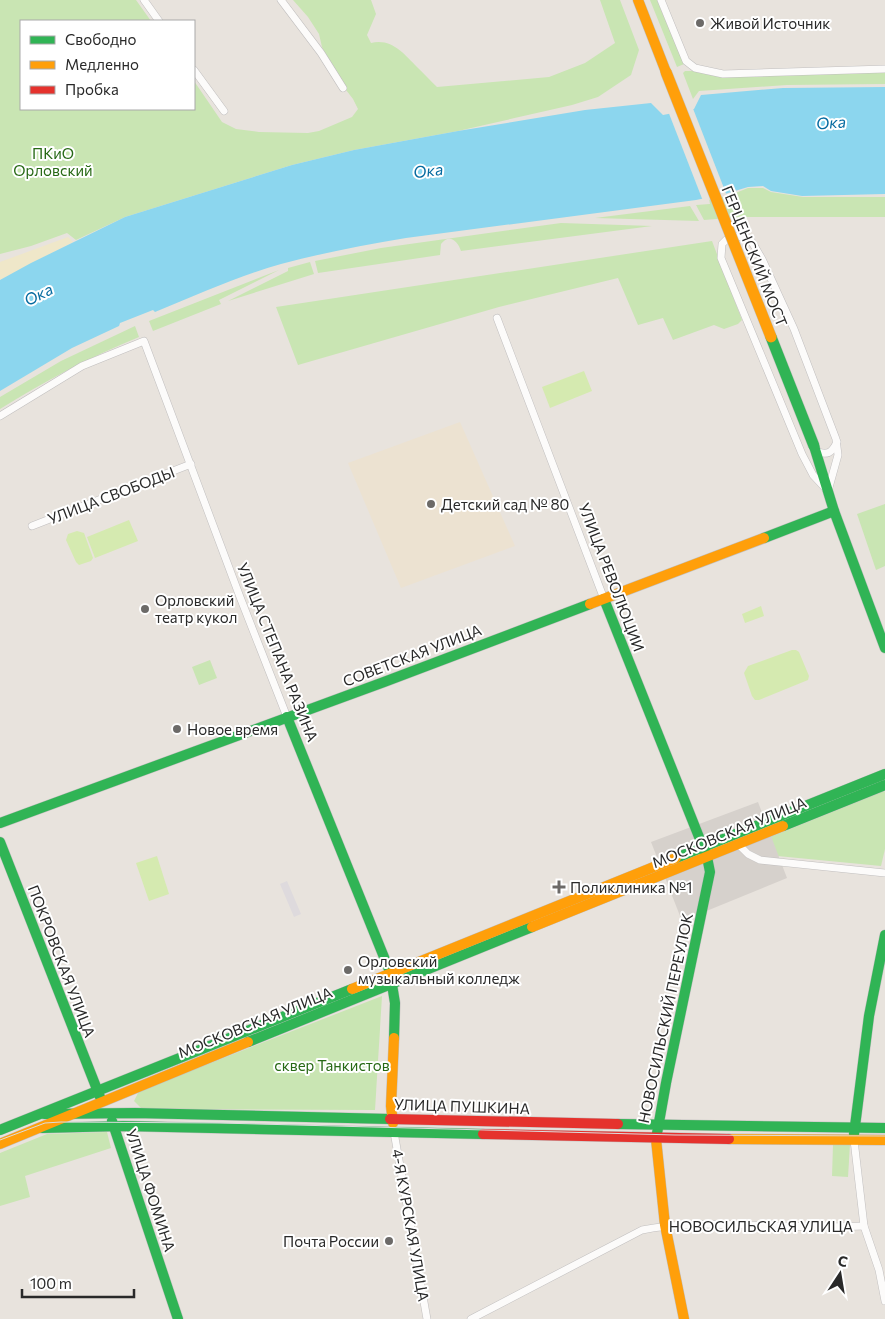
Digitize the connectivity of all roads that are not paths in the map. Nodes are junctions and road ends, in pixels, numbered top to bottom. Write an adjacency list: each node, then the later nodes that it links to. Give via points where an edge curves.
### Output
1 (144, 0): 5 (street)
2 (281, 0): 8 (street, via 321,52)
3 (638, 0): 13 (main road, ГЕРЦЕНСКИЙ МОСТ, bridge)
4 (661, 0): 6 (street, via 686,61 695,68 723,74)
5 (158, 20)
6 (885, 69)
7 (195, 71): 9 (street)
8 (343, 88)
9 (224, 111)
10 (497, 318): 18 (street, УЛИЦА РЕВОЛЮЦИИ)
11 (0, 416): 14 (street, УЛИЦА СТЕПАНА РАЗИНА, via 82,366 144,341)
12 (837, 442): 13 (street, via 828,454); 15 (street, via 837,461); 15 (street, via 794,329 756,247 747,238 732,237 722,244 721,258 802,454 813,475)
13 (815, 448): 15 (main road, ГЕРЦЕНСКИЙ МОСТ)
14 (191, 464): 17 (street, УЛИЦА СВОБОДЫ); 20 (street, УЛИЦА СТЕПАНА РАЗИНА)
15 (828, 491): 16 (main road, ГЕРЦЕНСКИЙ МОСТ)
16 (834, 511): 18 (main road, СОВЕТСКАЯ УЛИЦА); 19 (main road, ГЕРЦЕНСКИЙ МОСТ)
17 (32, 526)
18 (604, 599): 20 (main road, СОВЕТСКАЯ УЛИЦА); 26 (main road, УЛИЦА РЕВОЛЮЦИИ)
19 (885, 648)
20 (287, 718): 23 (main road, СОВЕТСКАЯ УЛИЦА); 30 (main road, УЛИЦА СТЕПАНА РАЗИНА)
21 (885, 774): 26 (main road, МОСКОВСКАЯ УЛИЦА)
22 (885, 785): 25 (main road, МОСКОВСКАЯ УЛИЦА)
23 (0, 823)
24 (0, 842): 31 (main road, ПОКРОВСКАЯ УЛИЦА)
25 (739, 845): 27 (main road, МОСКОВСКАЯ УЛИЦА); 28 (street, via 754,858)
26 (702, 846): 27 (main road, НОВОСИЛЬСКИЙ ПЕРЕУЛОК); 30 (main road, МОСКОВСКАЯ УЛИЦА)
27 (707, 857): 30 (main road, МОСКОВСКАЯ УЛИЦА); 37 (main road, НОВОСИЛЬСКИЙ ПЕРЕУЛОК, via 708,885)
28 (885, 873)
29 (885, 935): 39 (main road)
30 (391, 977): 31 (main road, МОСКОВСКАЯ УЛИЦА); 35 (main road, УЛИЦА СТЕПАНА РАЗИНА, via 395,1003)
31 (100, 1095): 32 (main road, МОСКОВСКАЯ УЛИЦА); 33 (main road, ПОКРОВСКАЯ УЛИЦА); 34 (main road, МОСКОВСКАЯ УЛИЦА)
32 (74, 1113): 33 (main road, УЛИЦА ПУШКИНА); 34 (main road, УЛИЦА ПУШКИНА); 38 (main road, МОСКОВСКАЯ УЛИЦА)
33 (107, 1113): 35 (main road, УЛИЦА ПУШКИНА); 36 (main road, УЛИЦА ФОМИНА)
34 (38, 1114): 41 (main road, МОСКОВСКАЯ УЛИЦА)
35 (392, 1119): 37 (main road, УЛИЦА ПУШКИНА); 42 (main road, УЛИЦА СТЕПАНА РАЗИНА)
36 (114, 1126): 38 (main road, УЛИЦА ПУШКИНА); 42 (main road, УЛИЦА ПУШКИНА); 51 (main road, УЛИЦА ФОМИНА)
37 (658, 1126): 39 (main road, УЛИЦА ПУШКИНА); 43 (main road, НОВОСИЛЬСКИЙ ПЕРЕУЛОК)
38 (39, 1128): 46 (main road, МОСКОВСКАЯ УЛИЦА)
39 (854, 1128): 40 (main road, УЛИЦА ПУШКИНА); 44 (main road)
40 (885, 1128)
41 (0, 1130)
42 (394, 1132): 43 (main road, УЛИЦА ПУШКИНА); 52 (street, 4-Я КУРСКАЯ УЛИЦА)
43 (656, 1138): 44 (main road, УЛИЦА ПУШКИНА); 47 (main road, НОВОСИЛЬСКИЙ ПЕРЕУЛОК)
44 (854, 1140): 45 (main road, УЛИЦА ПУШКИНА); 48 (street)
45 (885, 1140)
46 (0, 1144)
47 (665, 1225): 48 (street, НОВОСИЛЬСКАЯ УЛИЦА); 53 (street, НОВОСИЛЬСКАЯ УЛИЦА, via 642,1230); 54 (main road, НОВОСИЛЬСКИЙ ПЕРЕУЛОК)
48 (864, 1226): 49 (street)
49 (882, 1270): 50 (street)
50 (885, 1301)
51 (178, 1319)
52 (427, 1319)
53 (471, 1319)
54 (684, 1319)

